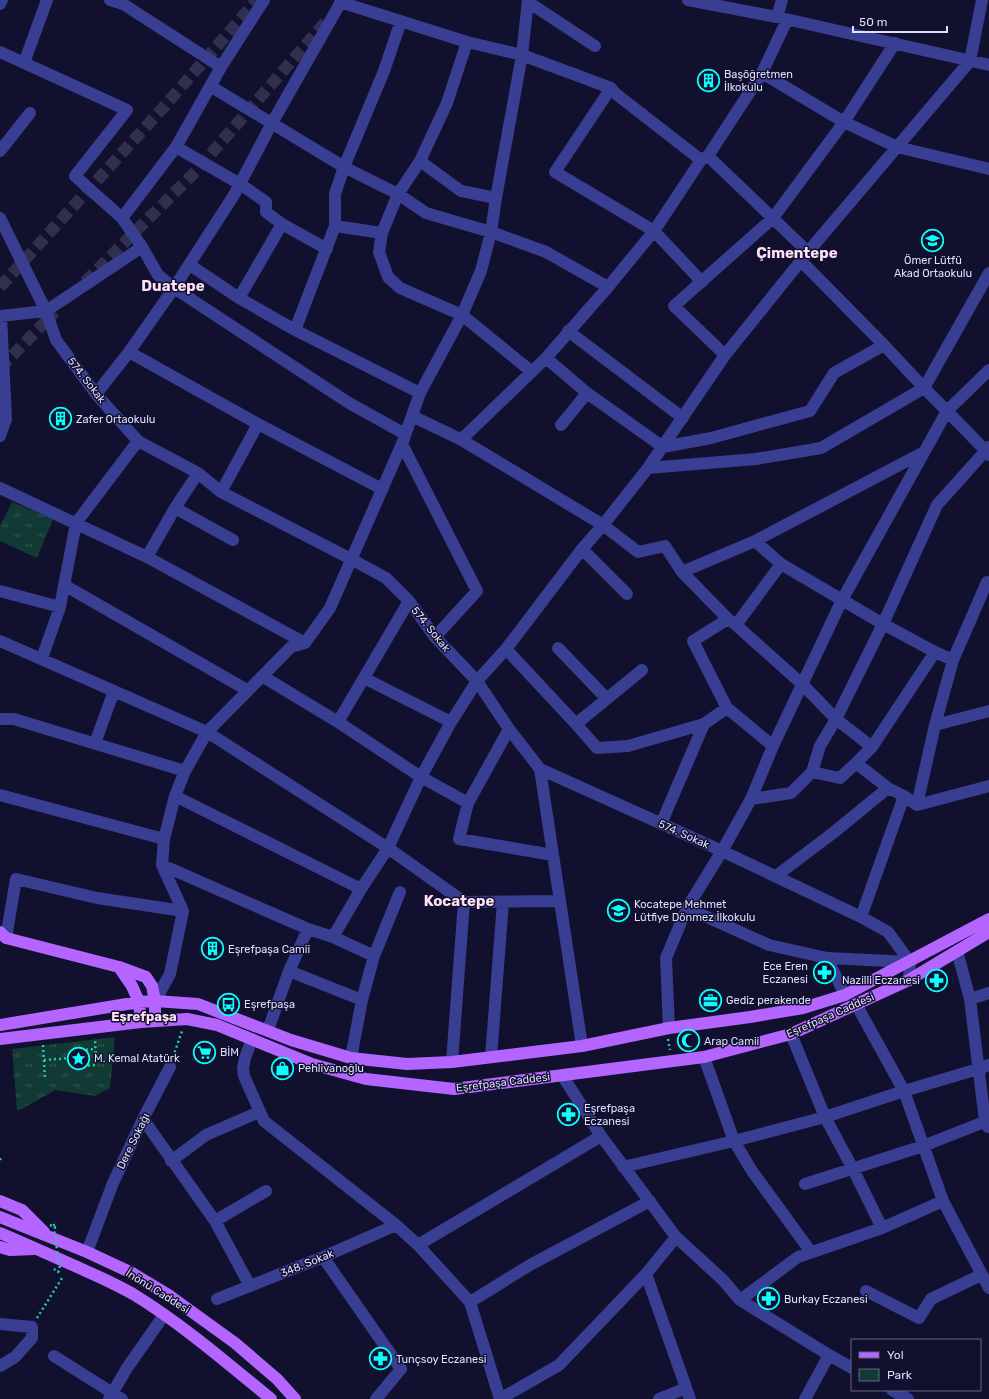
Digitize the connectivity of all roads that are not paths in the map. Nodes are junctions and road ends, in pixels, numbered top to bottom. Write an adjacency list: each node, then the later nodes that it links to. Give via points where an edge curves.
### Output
1 (2, 0): 12 (street)
2 (47, 0): 21 (street)
3 (110, 0): 10 (street)
4 (264, 0): 23 (street)
5 (688, 0): 11 (street)
6 (782, 0): 13 (street)
7 (982, 0): 20 (street)
8 (341, 1): 14 (street); 29 (street)
9 (528, 1): 17 (street); 19 (street)
10 (125, 2): 23 (street)
11 (703, 2): 13 (street)
12 (0, 4)
13 (782, 19): 16 (street); 24 (street)
14 (401, 21): 15 (street); 35 (street, via 384,71)
15 (467, 42): 19 (street); 34 (street, via 446,103)
16 (895, 43): 20 (street); 28 (street)
17 (595, 46)
18 (0, 52): 21 (street)
19 (522, 56): 26 (street); 39 (street)
20 (970, 61): 22 (street); 31 (street)
21 (24, 63): 41 (street, via 127,110 75,176)
22 (989, 66)
23 (221, 67): 25 (street)
24 (762, 73): 28 (street); 33 (street)
25 (210, 86): 29 (street); 30 (street)
26 (611, 88): 33 (street); 46 (street, via 555,172)
27 (30, 113): 32 (street)
28 (844, 122): 31 (street); 42 (street)
29 (272, 123): 35 (street); 37 (street)
30 (176, 147): 37 (street); 41 (street)
31 (897, 147): 36 (street); 50 (street)
32 (0, 151)
33 (705, 158): 42 (street); 46 (street)
34 (420, 161): 38 (street); 39 (street, via 461,191)
35 (344, 167): 38 (street); 44 (street, via 335,194)
36 (989, 169)
37 (240, 184): 43 (street, via 266,202 266,212); 51 (street)
38 (398, 194): 45 (street, via 426,213); 47 (street)
39 (496, 198): 45 (street)
40 (0, 218): 57 (street, 574. Sokak)
41 (122, 218): 48 (street)
42 (773, 218): 50 (street); 53 (street)
43 (282, 224): 49 (street); 56 (street)
44 (335, 226): 47 (street); 49 (street)
45 (491, 232): 54 (street, via 546,252); 58 (street, via 480,271)
46 (654, 232): 53 (street); 54 (street)
47 (382, 233): 58 (street, via 379,252 388,277 400,288)
48 (142, 247): 55 (street, via 158,275); 57 (street)
49 (327, 249): 60 (street)
50 (804, 256): 62 (street); 64 (street)
51 (190, 265): 55 (street); 56 (street)
52 (989, 272): 68 (street)
53 (702, 282): 64 (street, via 674,306)
54 (608, 287): 61 (street)
55 (174, 288): 63 (street); 78 (street)
56 (239, 298): 60 (street)
57 (46, 311): 59 (street); 71 (street, 574. Sokak, via 56,340)
58 (462, 315): 67 (street); 69 (street)
59 (0, 316): 77 (street, via 6,419)
60 (295, 330): 69 (street)
61 (568, 332): 65 (street); 74 (street)
62 (884, 345): 68 (street); 81 (street, via 834,373 810,411 711,438)
63 (129, 352): 71 (street); 75 (street)
64 (725, 355): 74 (street)
65 (546, 358): 67 (street); 70 (street)
66 (989, 370): 72 (street)
67 (532, 372): 79 (street)
68 (924, 388): 72 (street); 84 (street, via 821,448 756,459)
69 (420, 393): 73 (street)
70 (586, 393): 76 (street); 81 (street)
71 (96, 394): 80 (street, 574. Sokak)
72 (947, 411): 82 (street); 83 (street)
73 (412, 416): 78 (street); 79 (street)
74 (683, 418): 81 (street)
75 (258, 424): 87 (street); 88 (street)
76 (561, 425)
77 (0, 436)
78 (404, 439): 87 (street); 108 (street, via 477,591)
79 (460, 440): 91 (street)
80 (138, 441): 85 (street, 574. Sokak); 90 (street)
81 (663, 447): 84 (street)
82 (988, 451): 107 (street, via 936,505)
83 (924, 452): 93 (street); 103 (street)
84 (648, 468): 91 (street)
85 (198, 473): 88 (street, 574. Sokak); 89 (street)
86 (0, 488): 90 (street)
87 (382, 489): 96 (street)
88 (221, 492): 96 (street, 574. Sokak)
89 (175, 508): 92 (street); 95 (street)
90 (76, 523): 95 (street); 100 (street)
91 (603, 525): 94 (street); 98 (street, via 638,552 665,546)
92 (233, 540)
93 (756, 541): 97 (street); 98 (street)
94 (582, 549): 102 (street); 112 (street)
95 (147, 557): 110 (street)
96 (351, 559): 104 (street, 574. Sokak, via 386,578); 110 (street, via 330,608)
97 (781, 564): 103 (street); 106 (street)
98 (682, 572): 106 (street)
99 (986, 582): 115 (street)
100 (64, 586): 105 (street); 121 (street)
101 (0, 591): 105 (street)
102 (627, 594)
103 (842, 600): 107 (street); 120 (street)
104 (409, 601): 108 (street, 574. Sokak); 118 (street)
105 (60, 607): 114 (street)
106 (732, 622): 120 (street); 124 (street, via 693,641)
107 (883, 624): 113 (street); 127 (street)
108 (435, 637): 119 (street, 574. Sokak)
109 (0, 641): 114 (street)
110 (305, 643): 117 (street, via 291,647)
111 (558, 648): 123 (street)
112 (506, 649): 119 (street); 130 (street)
113 (935, 652): 115 (street); 137 (street)
114 (42, 658): 122 (street)
115 (953, 660): 132 (street)
116 (642, 670): 123 (street)
117 (262, 676): 121 (street); 128 (street)
118 (364, 678): 128 (street); 129 (street)
119 (477, 681): 129 (street); 133 (street, 574. Sokak)
120 (802, 685): 127 (street); 136 (street)
121 (247, 690): 134 (street)
122 (114, 691): 134 (street); 135 (street)
123 (607, 699): 130 (street)
124 (727, 708): 131 (street); 136 (street)
125 (989, 711): 132 (street)
126 (0, 719): 135 (street, via 14,719)
127 (836, 719): 137 (street); 141 (street, via 820,746)
128 (338, 722): 142 (street)
129 (451, 722): 142 (street)
130 (576, 724): 131 (street, via 597,748 628,746)
131 (704, 724): 151 (street)
132 (935, 725): 150 (street)
133 (509, 729): 139 (street, 574. Sokak); 149 (street)
134 (206, 732): 140 (street); 153 (street)
135 (95, 744): 140 (street)
136 (773, 746): 148 (street)
137 (872, 747): 138 (street)
138 (856, 762): 141 (street, via 840,778); 144 (street)
139 (540, 769): 151 (street, 574. Sokak); 155 (street)
140 (185, 771): 146 (street)
141 (812, 772): 148 (street, via 791,792)
142 (421, 777): 149 (street); 153 (street)
143 (989, 786): 150 (street)
144 (888, 788): 147 (street); 157 (street)
145 (0, 795): 152 (street)
146 (175, 796): 152 (street); 158 (street)
147 (904, 796): 150 (street); 165 (street)
148 (751, 799): 154 (street)
149 (468, 803): 155 (street, via 459,839)
150 (916, 805)
151 (661, 824): 154 (street, 574. Sokak)
152 (164, 840): 156 (street)
153 (388, 848): 158 (street); 161 (street)
154 (722, 851): 157 (street, 574. Sokak); 163 (street)
155 (553, 855): 160 (street)
156 (162, 865): 164 (street); 167 (street)
157 (776, 876): 165 (street, 574. Sokak)
158 (361, 889): 170 (street)
159 (400, 892): 172 (street)
160 (560, 901): 162 (street); 193 (street)
161 (464, 902): 162 (street); 197 (street)
162 (503, 902): 194 (street)
163 (687, 908): 173 (street, via 769,945); 188 (street, via 666,958)
164 (183, 911): 169 (street, via 97,898 16,880); 182 (street, via 170,974)
165 (862, 917): 174 (street, 574. Sokak, via 888,932)
166 (989, 919): 174 (main road, Eşrefpaşa Caddesi)
167 (308, 929): 170 (street); 176 (street)
168 (989, 932): 171 (main road, Eşrefpaşa Caddesi)
169 (3, 935): 175 (main road)
170 (333, 937): 172 (street)
171 (957, 951): 177 (main road, Eşrefpaşa Caddesi); 180 (street)
172 (374, 956): 181 (street)
173 (827, 958): 174 (street); 179 (street)
174 (910, 962): 177 (street); 179 (main road, Eşrefpaşa Caddesi)
175 (119, 968): 182 (main road, via 146,978 152,986); 183 (main road, via 132,986)
176 (289, 971): 181 (street); 189 (street)
177 (909, 980): 184 (main road, Eşrefpaşa Caddesi)
178 (989, 993): 180 (street)
179 (845, 995): 188 (main road, Eşrefpaşa Caddesi, via 803,1008)
180 (970, 999): 199 (street)
181 (362, 1000): 196 (street)
182 (155, 1001): 183 (main road, Eşrefpaşa Caddesi); 185 (main road); 189 (main road, Eşrefpaşa Caddesi, via 198,1004)
183 (139, 1002): 186 (main road); 187 (main road, Eşrefpaşa Caddesi)
184 (856, 1004): 190 (main road, Eşrefpaşa Caddesi); 201 (street)
185 (155, 1021): 186 (main road, Eşrefpaşa Caddesi); 192 (main road, Eşrefpaşa Caddesi, via 187,1019 217,1025)
186 (141, 1022): 191 (main road, Eşrefpaşa Caddesi)
187 (0, 1025)
188 (669, 1028): 193 (main road, Eşrefpaşa Caddesi)
189 (268, 1030): 196 (main road, Eşrefpaşa Caddesi, via 291,1040)
190 (791, 1034): 195 (main road, Eşrefpaşa Caddesi); 203 (street)
191 (0, 1039)
192 (252, 1039): 200 (main road, Eşrefpaşa Caddesi, via 312,1064 373,1080 454,1089); 202 (street, via 243,1068)
193 (582, 1046): 194 (main road, Eşrefpaşa Caddesi)
194 (491, 1057): 197 (main road, Eşrefpaşa Caddesi)
195 (704, 1057): 200 (main road, Eşrefpaşa Caddesi); 207 (street)
196 (350, 1058): 197 (main road, Eşrefpaşa Caddesi, via 407,1064)
197 (452, 1062)
198 (170, 1067): 204 (street, Dere Sokağı)
199 (983, 1067): 201 (street); 205 (street)
200 (562, 1075): 206 (street)
201 (904, 1091): 203 (street); 208 (street)
202 (259, 1112): 209 (street, via 206,1136); 219 (street, via 264,1121)
203 (825, 1117): 207 (street); 211 (street)
204 (143, 1119): 209 (street); 227 (street, Dere Sokağı, via 113,1183)
205 (988, 1123): 208 (street)
206 (601, 1136): 210 (street); 224 (street)
207 (734, 1141): 210 (street); 228 (street, via 752,1171)
208 (923, 1146): 211 (street); 216 (street)
209 (171, 1161): 218 (street)
210 (623, 1167): 215 (street)
211 (853, 1169): 212 (street); 220 (street)
212 (805, 1184)
213 (266, 1191): 218 (street)
214 (0, 1201): 221 (main road, via 22,1210)
215 (650, 1201): 223 (street); 237 (street, via 530,1265)
216 (943, 1201): 220 (street); 231 (street)
217 (0, 1217): 221 (main road, İnönü Caddesi)
218 (215, 1221): 232 (street)
219 (396, 1225): 224 (street); 229 (street, 348. Sokak)
220 (882, 1228): 228 (street)
221 (49, 1230): 227 (main road, İnönü Caddesi)
222 (0, 1233): 226 (main road, İnönü Caddesi)
223 (676, 1237): 230 (street); 236 (street, via 723,1280)
224 (418, 1245): 237 (street)
225 (0, 1247): 226 (main road, via 10,1250)
226 (38, 1248): 238 (main road, İnönü Caddesi, via 111,1282)
227 (87, 1252): 248 (main road, İnönü Caddesi, via 132,1273 200,1317 259,1363)
228 (811, 1252): 236 (street, via 798,1257)
229 (322, 1256): 232 (street, 348. Sokak); 249 (street, via 401,1369)
230 (646, 1274): 245 (street); 250 (street, via 559,1365)
231 (981, 1274): 233 (street); 234 (street, via 931,1299 919,1318)
232 (250, 1286): 235 (street, 348. Sokak)
233 (989, 1288)
234 (866, 1291)
235 (217, 1299)
236 (740, 1300): 240 (street)
237 (470, 1302): 250 (street)
238 (164, 1315): 246 (street, via 127,1368); 247 (main road, İnönü Caddesi, via 216,1353)
239 (0, 1324): 242 (street, via 32,1326 32,1338 15,1357)
240 (829, 1355): 243 (street); 252 (street)
241 (54, 1356): 246 (street)
242 (0, 1366)
243 (851, 1367)
244 (894, 1391): 253 (street)
245 (688, 1393): 251 (street)
246 (115, 1397)
247 (270, 1399)
248 (294, 1399)
249 (376, 1399)
250 (500, 1399)
251 (658, 1399)
252 (805, 1399)
253 (908, 1399)

